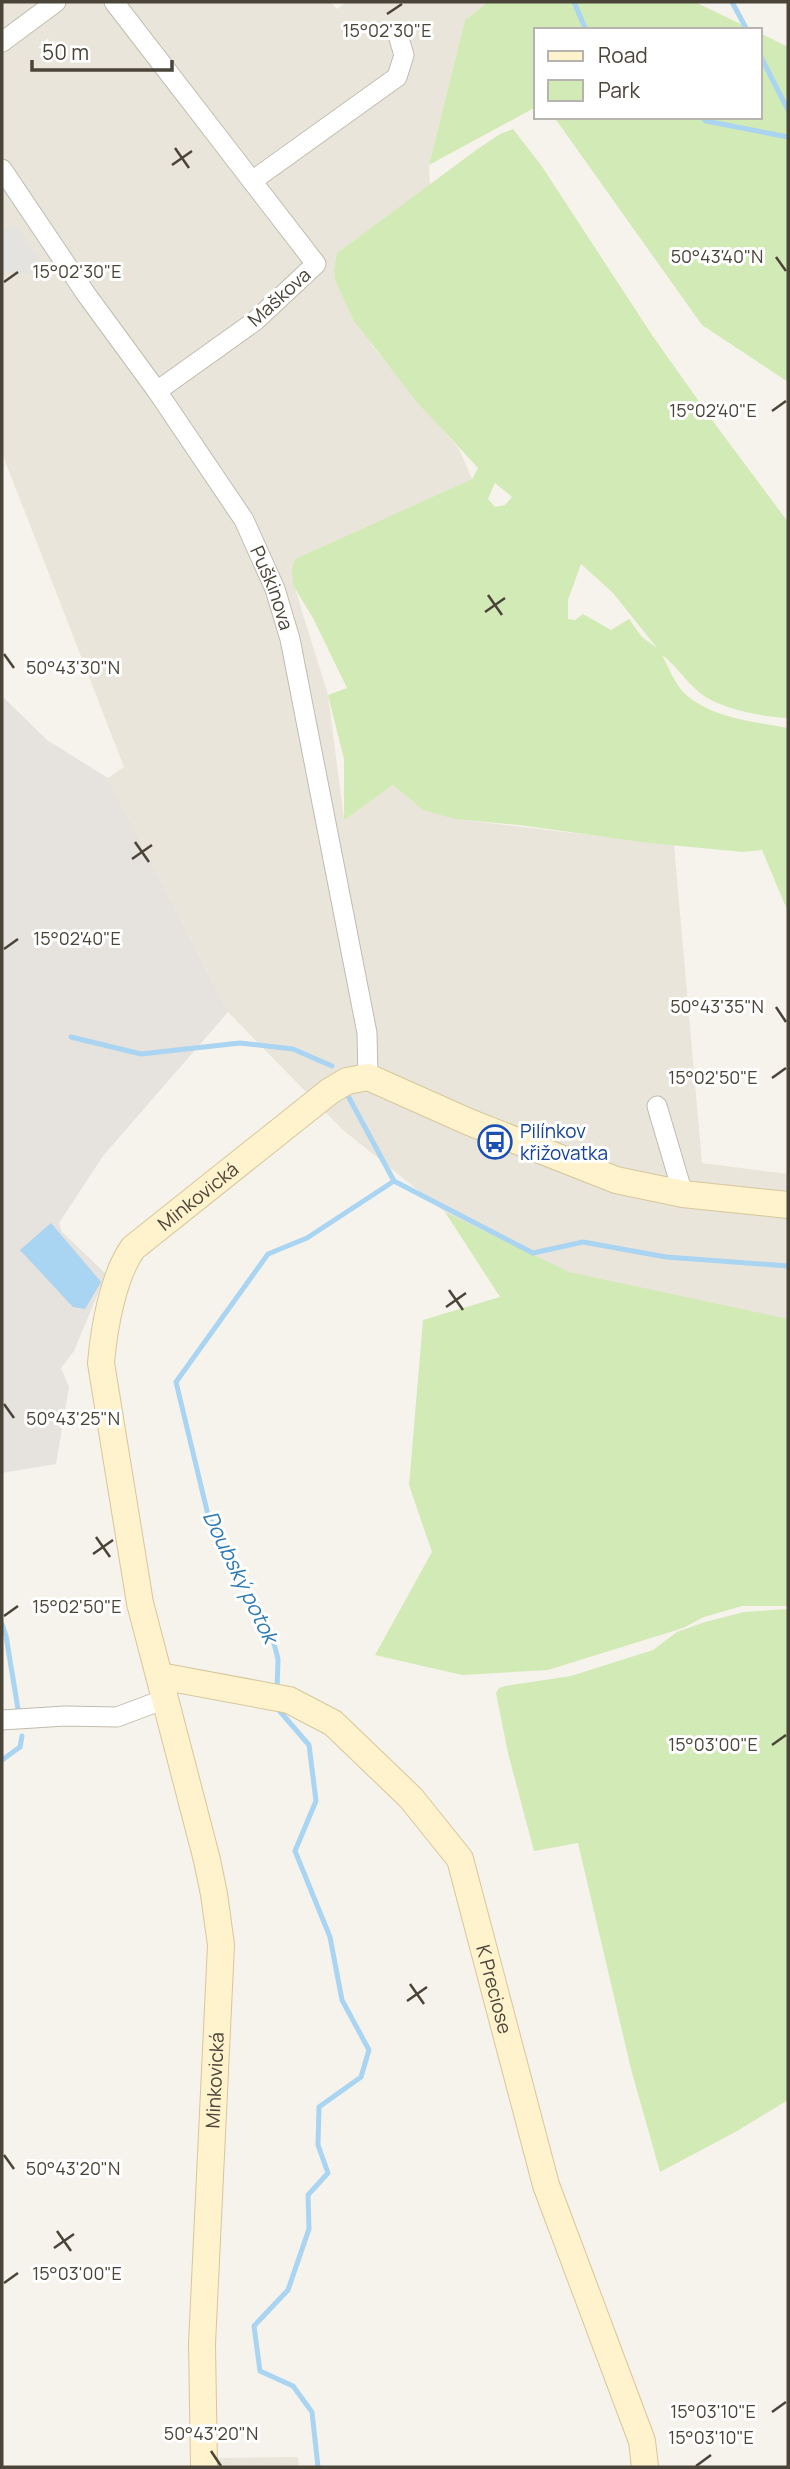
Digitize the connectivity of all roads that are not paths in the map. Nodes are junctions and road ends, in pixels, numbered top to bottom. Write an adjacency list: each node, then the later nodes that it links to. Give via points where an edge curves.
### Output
1 (56, 2): 4 (street)
2 (114, 2): 6 (street, Maškova)
3 (398, 34): 6 (street, via 404,55 397,77)
4 (2, 42)
5 (2, 169): 7 (street, Puškinova)
6 (252, 181): 7 (street, Maškova, via 316,264 255,321)
7 (157, 391): 8 (street, Puškinova, via 244,520 275,589 290,639 367,1033)
8 (368, 1077): 10 (street, via 616,1180); 12 (street, Minkovická, via 347,1081 330,1091 133,1248 122,1263 101,1363 140,1603)
9 (657, 1106): 10 (street)
10 (683, 1194): 11 (street)
11 (788, 1205)
12 (162, 1688): 13 (street, via 117,1717); 16 (street, Minkovická, via 207,1860 220,1945 202,2344); 17 (street, K Preciose, via 277,1697 333,1723 411,1798 460,1859 546,2185 642,2441)
13 (40, 1718): 14 (street); 15 (street)
14 (2, 1720)
15 (2, 1735)
16 (204, 2467)
17 (645, 2467)

